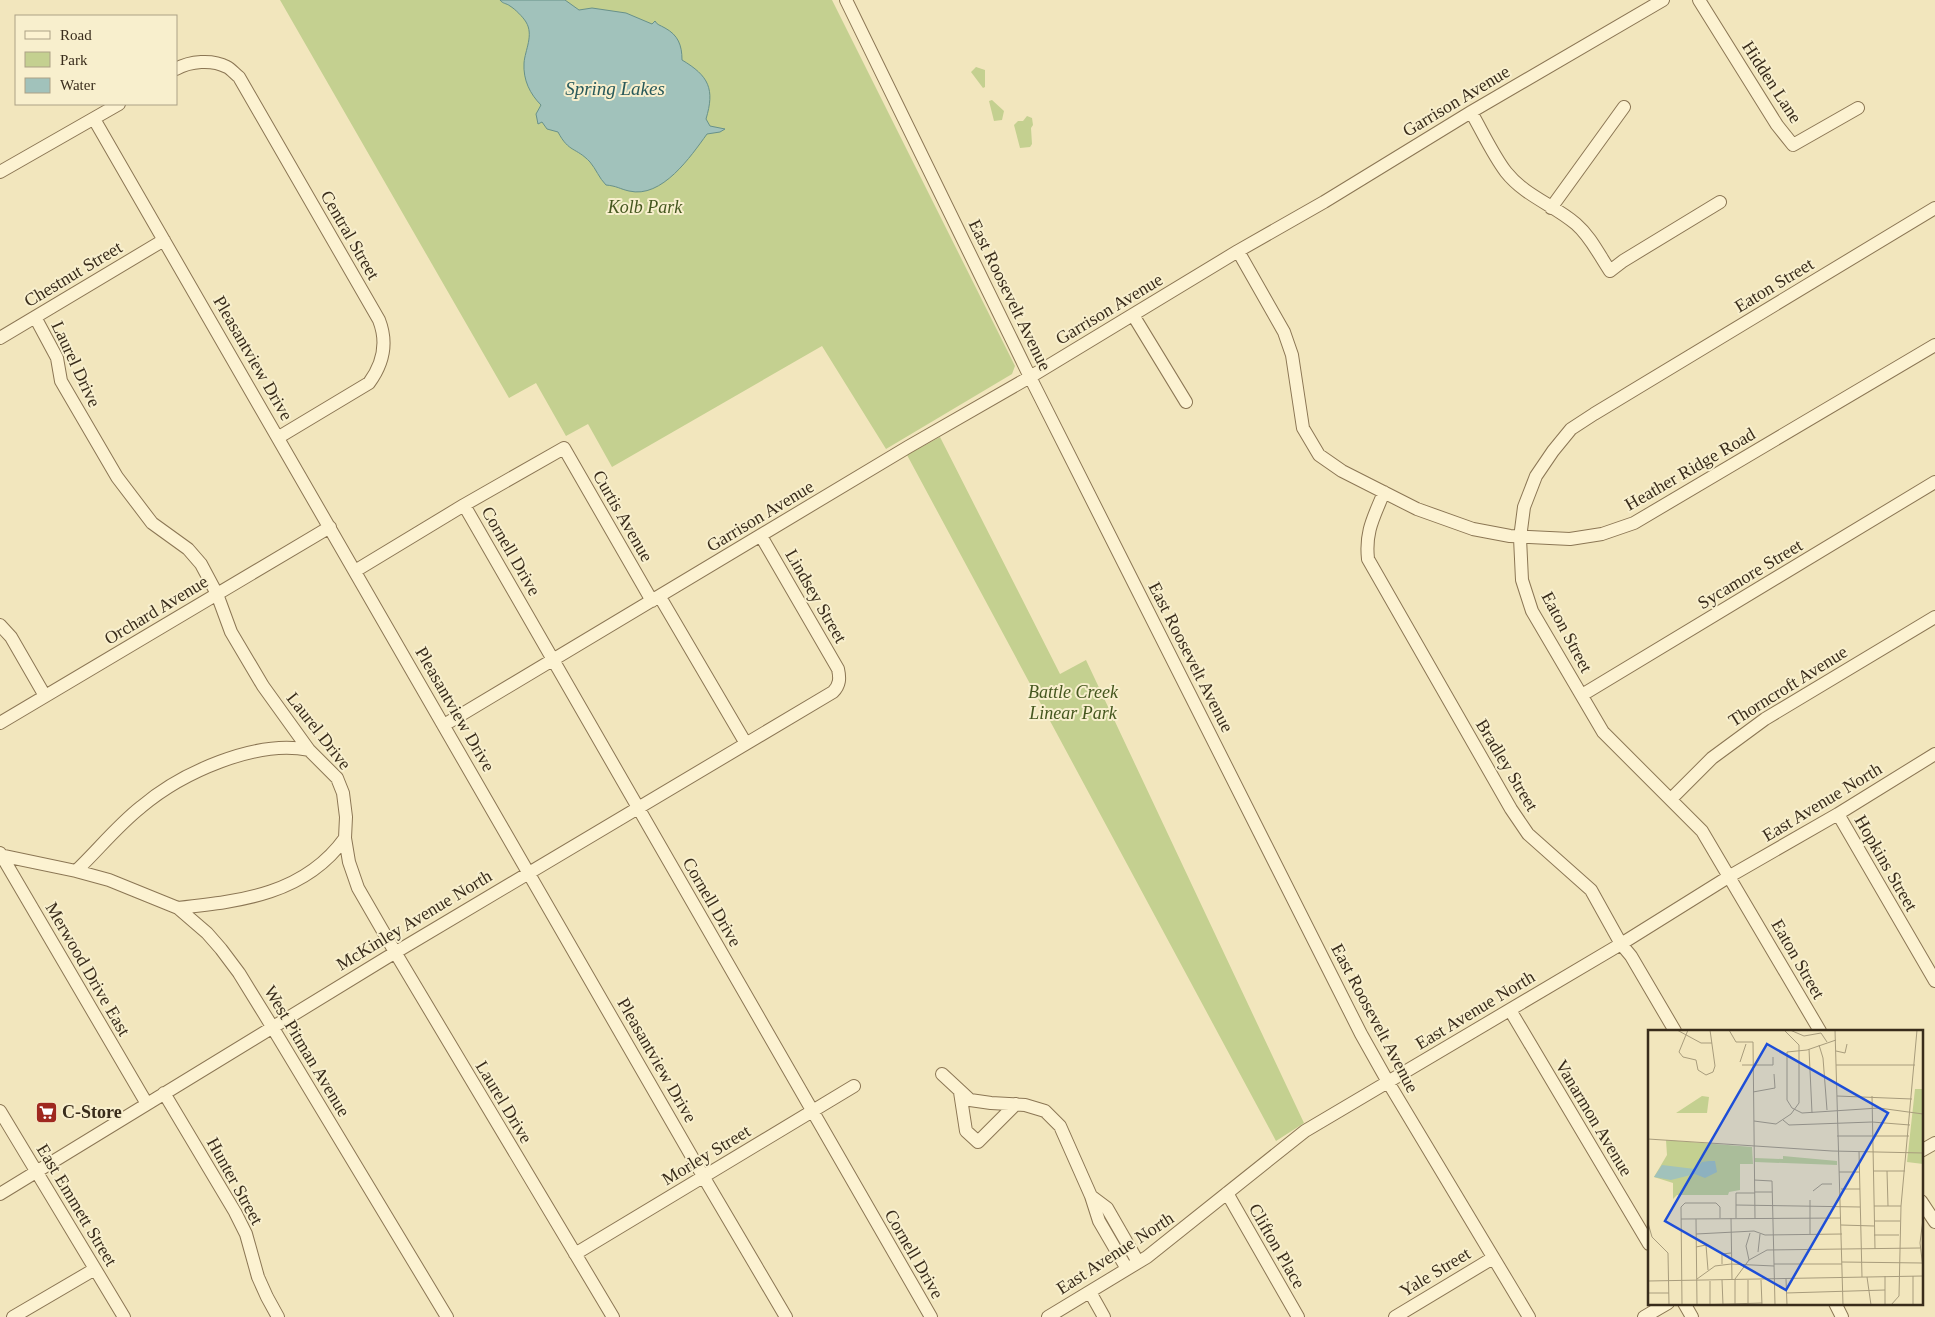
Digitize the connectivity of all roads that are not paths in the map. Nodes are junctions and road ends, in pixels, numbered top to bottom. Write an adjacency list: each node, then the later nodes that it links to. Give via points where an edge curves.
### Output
1 (846, 0): 20 (street, East Roosevelt Avenue)
2 (1662, 0): 8 (street, Garrison Avenue)
3 (1699, 0): 7 (street, Hidden Lane, via 1793,145)
4 (178, 68): 22 (street, Central Street, via 190,63 207,63 225,66 239,77 383,332 382,358 369,383)
5 (118, 105): 9 (street)
6 (1624, 107): 12 (street)
7 (1858, 108)
8 (1471, 112): 12 (street, via 1506,172 1533,197); 15 (street, Garrison Avenue)
9 (94, 119): 10 (street); 14 (street, Pleasantview Drive)
10 (0, 172)
11 (1720, 202): 12 (street, via 1610,271 1586,233)
12 (1551, 208)
13 (1935, 208): 28 (street, Eaton Street, via 1571,429 1536,476 1524,507)
14 (164, 240): 17 (street, Chestnut Street); 22 (street, Pleasantview Drive)
15 (1238, 251): 16 (street, Garrison Avenue); 24 (street, Heather Ridge Road, via 1284,332 1292,355 1304,428 1319,455 1342,471)
16 (1133, 315): 20 (street, Garrison Avenue); 21 (street)
17 (34, 317): 18 (street, Chestnut Street); 30 (street, Laurel Drive, via 57,358 61,381 117,477 152,523 188,549 201,564)
18 (0, 338)
19 (1935, 345): 28 (street, Heather Ridge Road, via 1634,523 1570,540)
20 (1030, 376): 27 (street, Garrison Avenue); 60 (street, East Roosevelt Avenue)
21 (1186, 402)
22 (279, 437): 26 (street, Pleasantview Drive)
23 (1935, 482): 36 (street, Sycamore Street)
24 (1384, 492): 28 (street, Heather Ridge Road, via 1417,510 1472,529); 52 (street, Bradley Street, via 1369,529 1366,543 1368,559 1511,809 1528,834 1591,890)
25 (464, 505): 29 (street); 31 (street, Curtis Avenue, via 564,448); 34 (street, Cornell Drive)
26 (330, 527): 29 (street, Pleasantview Drive); 30 (street, Orchard Avenue)
27 (761, 536): 31 (street, Garrison Avenue); 35 (street, Lindsey Street)
28 (1520, 538): 36 (street, Eaton Street, via 1522,580 1532,611)
29 (355, 571): 39 (street, Pleasantview Drive)
30 (217, 594): 37 (street, Orchard Avenue); 41 (street, Laurel Drive, via 231,632 258,678)
31 (656, 599): 34 (street, Garrison Avenue); 40 (street, Curtis Avenue)
32 (1935, 617): 43 (street, Thorncroft Avenue, via 1765,719 1712,758)
33 (0, 625): 37 (street, via 11,637)
34 (553, 659): 39 (street, Garrison Avenue); 44 (street, Cornell Drive)
35 (839, 674): 40 (street, McKinley Avenue North, via 838,687 833,692)
36 (1582, 695): 43 (street, Eaton Street, via 1602,732)
37 (45, 696): 38 (street, Orchard Avenue)
38 (0, 723)
39 (444, 725): 49 (street, Pleasantview Drive)
40 (746, 742): 44 (street, McKinley Avenue North)
41 (309, 750): 46 (street, Laurel Drive, via 337,778 343,792); 48 (street, via 275,748 226,759 180,781 141,806)
42 (1935, 754): 45 (street, East Avenue North)
43 (1671, 799): 50 (street, Eaton Street, via 1702,831)
44 (638, 807): 49 (street, McKinley Avenue North); 67 (street, Cornell Drive)
45 (1838, 814): 50 (street, East Avenue North); 54 (street, Hopkins Street)
46 (345, 838): 51 (street, via 334,853 314,869 267,893 241,900); 53 (street, Laurel Drive, via 358,888)
47 (1, 855): 48 (street, West Pitman Avenue); 64 (street, Merwood Drive East)
48 (76, 871): 51 (street, West Pitman Avenue, via 109,880)
49 (529, 872): 53 (street, McKinley Avenue North); 71 (street, Pleasantview Drive)
50 (1730, 876): 52 (street, East Avenue North); 58 (street, Eaton Street)
51 (178, 908): 56 (street, West Pitman Avenue, via 221,949)
52 (1621, 944): 55 (street, East Avenue North); 57 (street, Bradley Street)
53 (395, 952): 56 (street, McKinley Avenue North); 77 (street, Laurel Drive)
54 (1935, 981)
55 (1510, 1010): 60 (street, East Avenue North); 76 (street, Vanarmon Avenue)
56 (272, 1027): 63 (street, McKinley Avenue North); 88 (street, West Pitman Avenue)
57 (1674, 1030)
58 (1819, 1030)
59 (942, 1074): 62 (street)
60 (1388, 1082): 72 (street, East Avenue North, via 1305,1131); 78 (street, East Roosevelt Avenue)
61 (854, 1086): 67 (street, Morley Street)
62 (960, 1092): 65 (street, via 970,1100); 65 (street, via 966,1130 978,1142)
63 (164, 1093): 64 (street, McKinley Avenue North); 87 (street, Hunter Street, via 235,1212 246,1234 258,1277)
64 (147, 1104): 70 (street, McKinley Avenue North)
65 (1016, 1104): 79 (street, via 1044,1111 1060,1126 1091,1196 1107,1208)
66 (0, 1111): 70 (street, East Emmett Street)
67 (812, 1111): 71 (street, Morley Street); 91 (street, Cornell Drive)
68 (1935, 1143): 69 (street)
69 (1922, 1150)
70 (37, 1172): 73 (street, McKinley Avenue North); 80 (street, East Emmett Street)
71 (703, 1176): 77 (street, Morley Street); 90 (street, Pleasantview Drive)
72 (1227, 1193): 79 (street, East Avenue North); 94 (street, Clifton Place)
73 (0, 1194)
74 (1922, 1202): 75 (street)
75 (1935, 1222)
76 (1648, 1242)
77 (575, 1254): 89 (street, Laurel Drive)
78 (1493, 1258): 95 (street, Yale Street); 96 (street, East Roosevelt Avenue)
79 (1133, 1266): 81 (street, East Avenue North)
80 (95, 1269): 85 (street); 86 (street, East Emmett Street)
81 (1090, 1292): 92 (street, East Avenue North); 93 (street)
82 (1666, 1304): 97 (street)
83 (1685, 1304): 98 (street)
84 (1836, 1304): 99 (street)
85 (13, 1317)
86 (124, 1317)
87 (278, 1317)
88 (447, 1317)
89 (613, 1317)
90 (786, 1317)
91 (930, 1317)
92 (1048, 1317)
93 (1104, 1317)
94 (1298, 1317)
95 (1395, 1317)
96 (1529, 1317)
97 (1644, 1317)
98 (1692, 1317)
99 (1842, 1317)

